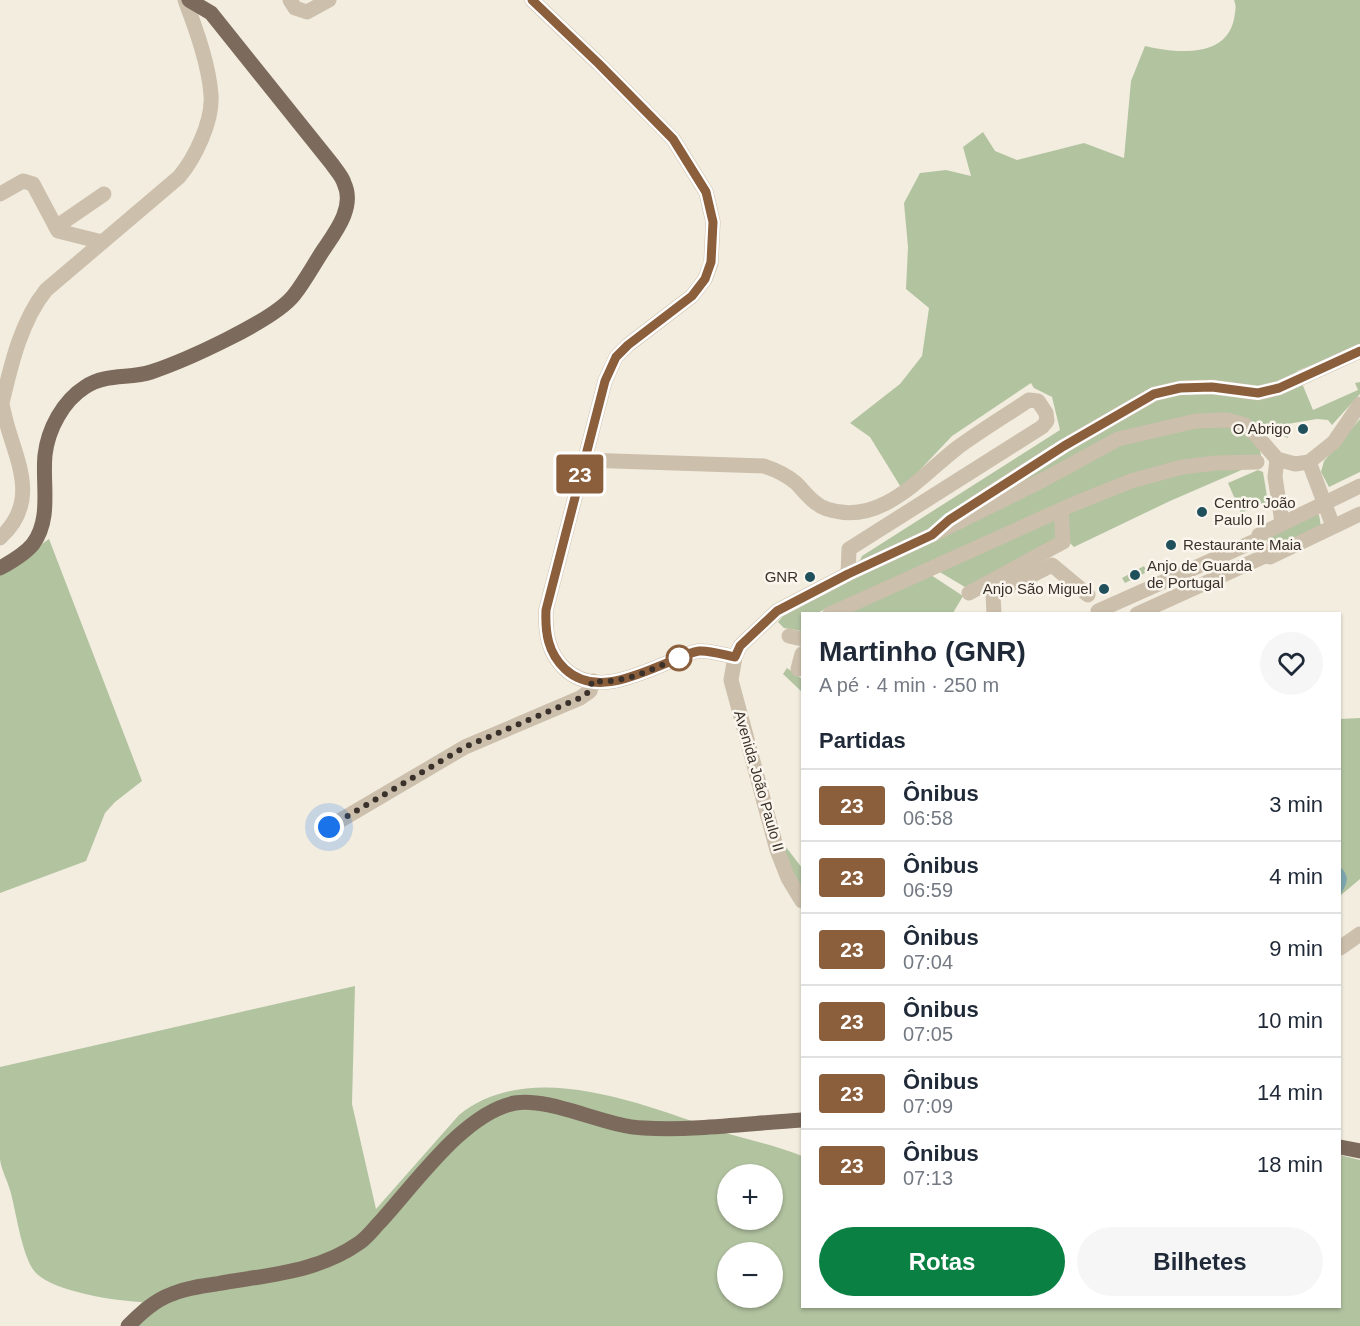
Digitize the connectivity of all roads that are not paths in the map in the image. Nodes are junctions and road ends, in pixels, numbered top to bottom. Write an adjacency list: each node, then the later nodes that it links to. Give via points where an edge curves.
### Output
1 (187, 0): 8 (street, via 212,96 200,141 179,177); 25 (main road, via 211,13 332,164 345,184 348,202 339,227 294,296 275,313 148,373 100,379 70,399 57,417 45,454 42,524 33,544)
2 (290, 0): 3 (street, via 295,8 307,12)
3 (329, 0)
4 (532, 0): 12 (street, via 673,139 706,192 713,222 711,262 705,279 692,296 616,357 605,381)
5 (0, 194): 7 (street, via 23,181 33,184)
6 (104, 194): 7 (street)
7 (56, 227): 8 (street, via 58,231)
8 (102, 242): 22 (street, via 46,291 26,321 2,403 20,463 23,497 10,529)
9 (1360, 351): 21 (street, via 1279,388 1258,393 1212,387 1154,394 1064,446)
10 (1360, 404): 14 (street, via 1334,442)
11 (1277, 459): 14 (street, via 1295,464); 19 (street, via 1275,477); 21 (street, via 1245,425 1227,420 1173,426 1118,439)
12 (584, 460): 26 (street, via 764,466 779,471 826,509 875,509 892,501 959,447 1029,400 1038,400 1047,421 1042,427 849,549); 33 (street, via 546,610 546,629 559,663 568,672)
13 (1257, 462): 17 (street, via 1182,467 1131,481)
14 (1309, 462): 16 (street)
15 (1360, 486): 16 (street)
16 (1324, 502): 19 (street); 20 (street)
17 (1061, 510): 27 (street, via 1063,542); 29 (street)
18 (1360, 514): 20 (street)
19 (1282, 522): 23 (street)
20 (1334, 526): 24 (street)
21 (932, 535): 26 (street)
22 (0, 538)
23 (1257, 540): 24 (street); 28 (street)
24 (1265, 556): 31 (street)
25 (0, 568)
26 (848, 574): 32 (street, via 777,611 740,646)
27 (969, 593)
28 (1094, 605): 30 (street, via 1052,565 993,595)
29 (834, 612)
30 (994, 612)
31 (1141, 612)
32 (735, 657): 33 (street, via 698,651 621,680); 35 (street, Avenida João Paulo II, via 731,680 777,850)
33 (592, 681): 34 (street, via 590,691 580,698 465,747)
34 (329, 827)
35 (801, 899)
36 (1360, 934): 37 (street)
37 (1341, 947)
38 (801, 1120): 41 (main road, via 642,1128 539,1103 500,1107 473,1122 451,1142 360,1243 307,1268 171,1294 146,1308)
39 (1341, 1147): 40 (main road)
40 (1360, 1151)
41 (128, 1326)

